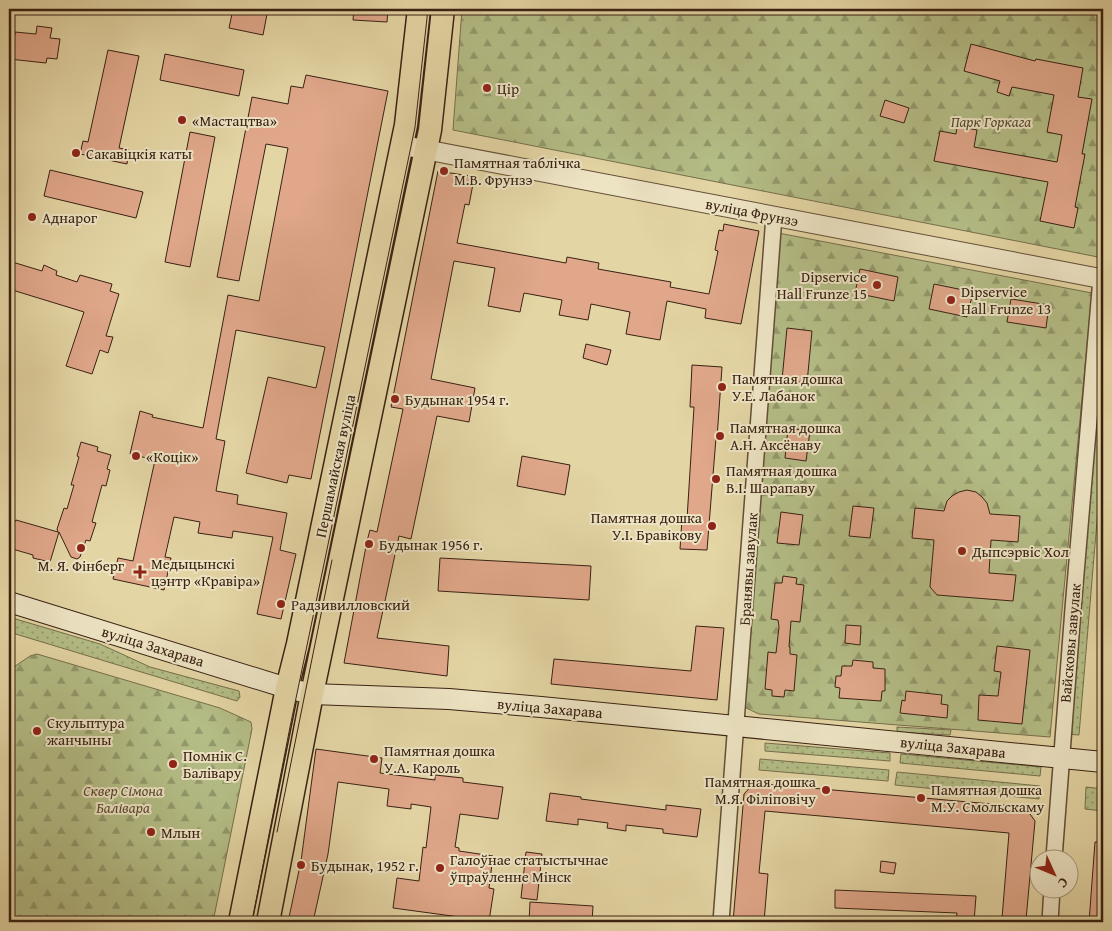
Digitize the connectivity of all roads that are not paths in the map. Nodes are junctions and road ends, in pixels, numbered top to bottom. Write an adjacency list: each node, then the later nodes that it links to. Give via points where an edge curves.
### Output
1 (419, 9): 3 (main road, Першамайская вуліца)
2 (443, 9): 4 (main road, Першамайская вуліца)
3 (401, 145): 4 (street, вуліца Фрунзэ); 8 (main road, Першамайская вуліца)
4 (426, 150): 5 (street, вуліца Фрунзэ); 9 (main road, Першамайская вуліца)
5 (774, 216): 6 (street, вуліца Фрунзэ); 10 (street, Бранявы завулак)
6 (1102, 279): 11 (street, Вайсковы завулак)
7 (9, 602): 8 (main road, вуліца Захарава)
8 (287, 688): 9 (main road, вуліца Захарава); 15 (main road, Першамайская вуліца)
9 (312, 694): 10 (main road, вуліца Захарава, via 541,706); 16 (main road, Першамайская вуліца)
10 (736, 726): 11 (main road, вуліца Захарава); 17 (street, Бранявы завулак)
11 (1062, 758): 12 (main road, вуліца Захарава); 13 (street, Вайсковы завулак)
12 (1103, 762)
13 (1055, 848)
14 (1051, 898): 18 (street)
15 (240, 922)
16 (268, 922)
17 (721, 922)
18 (1050, 922)

